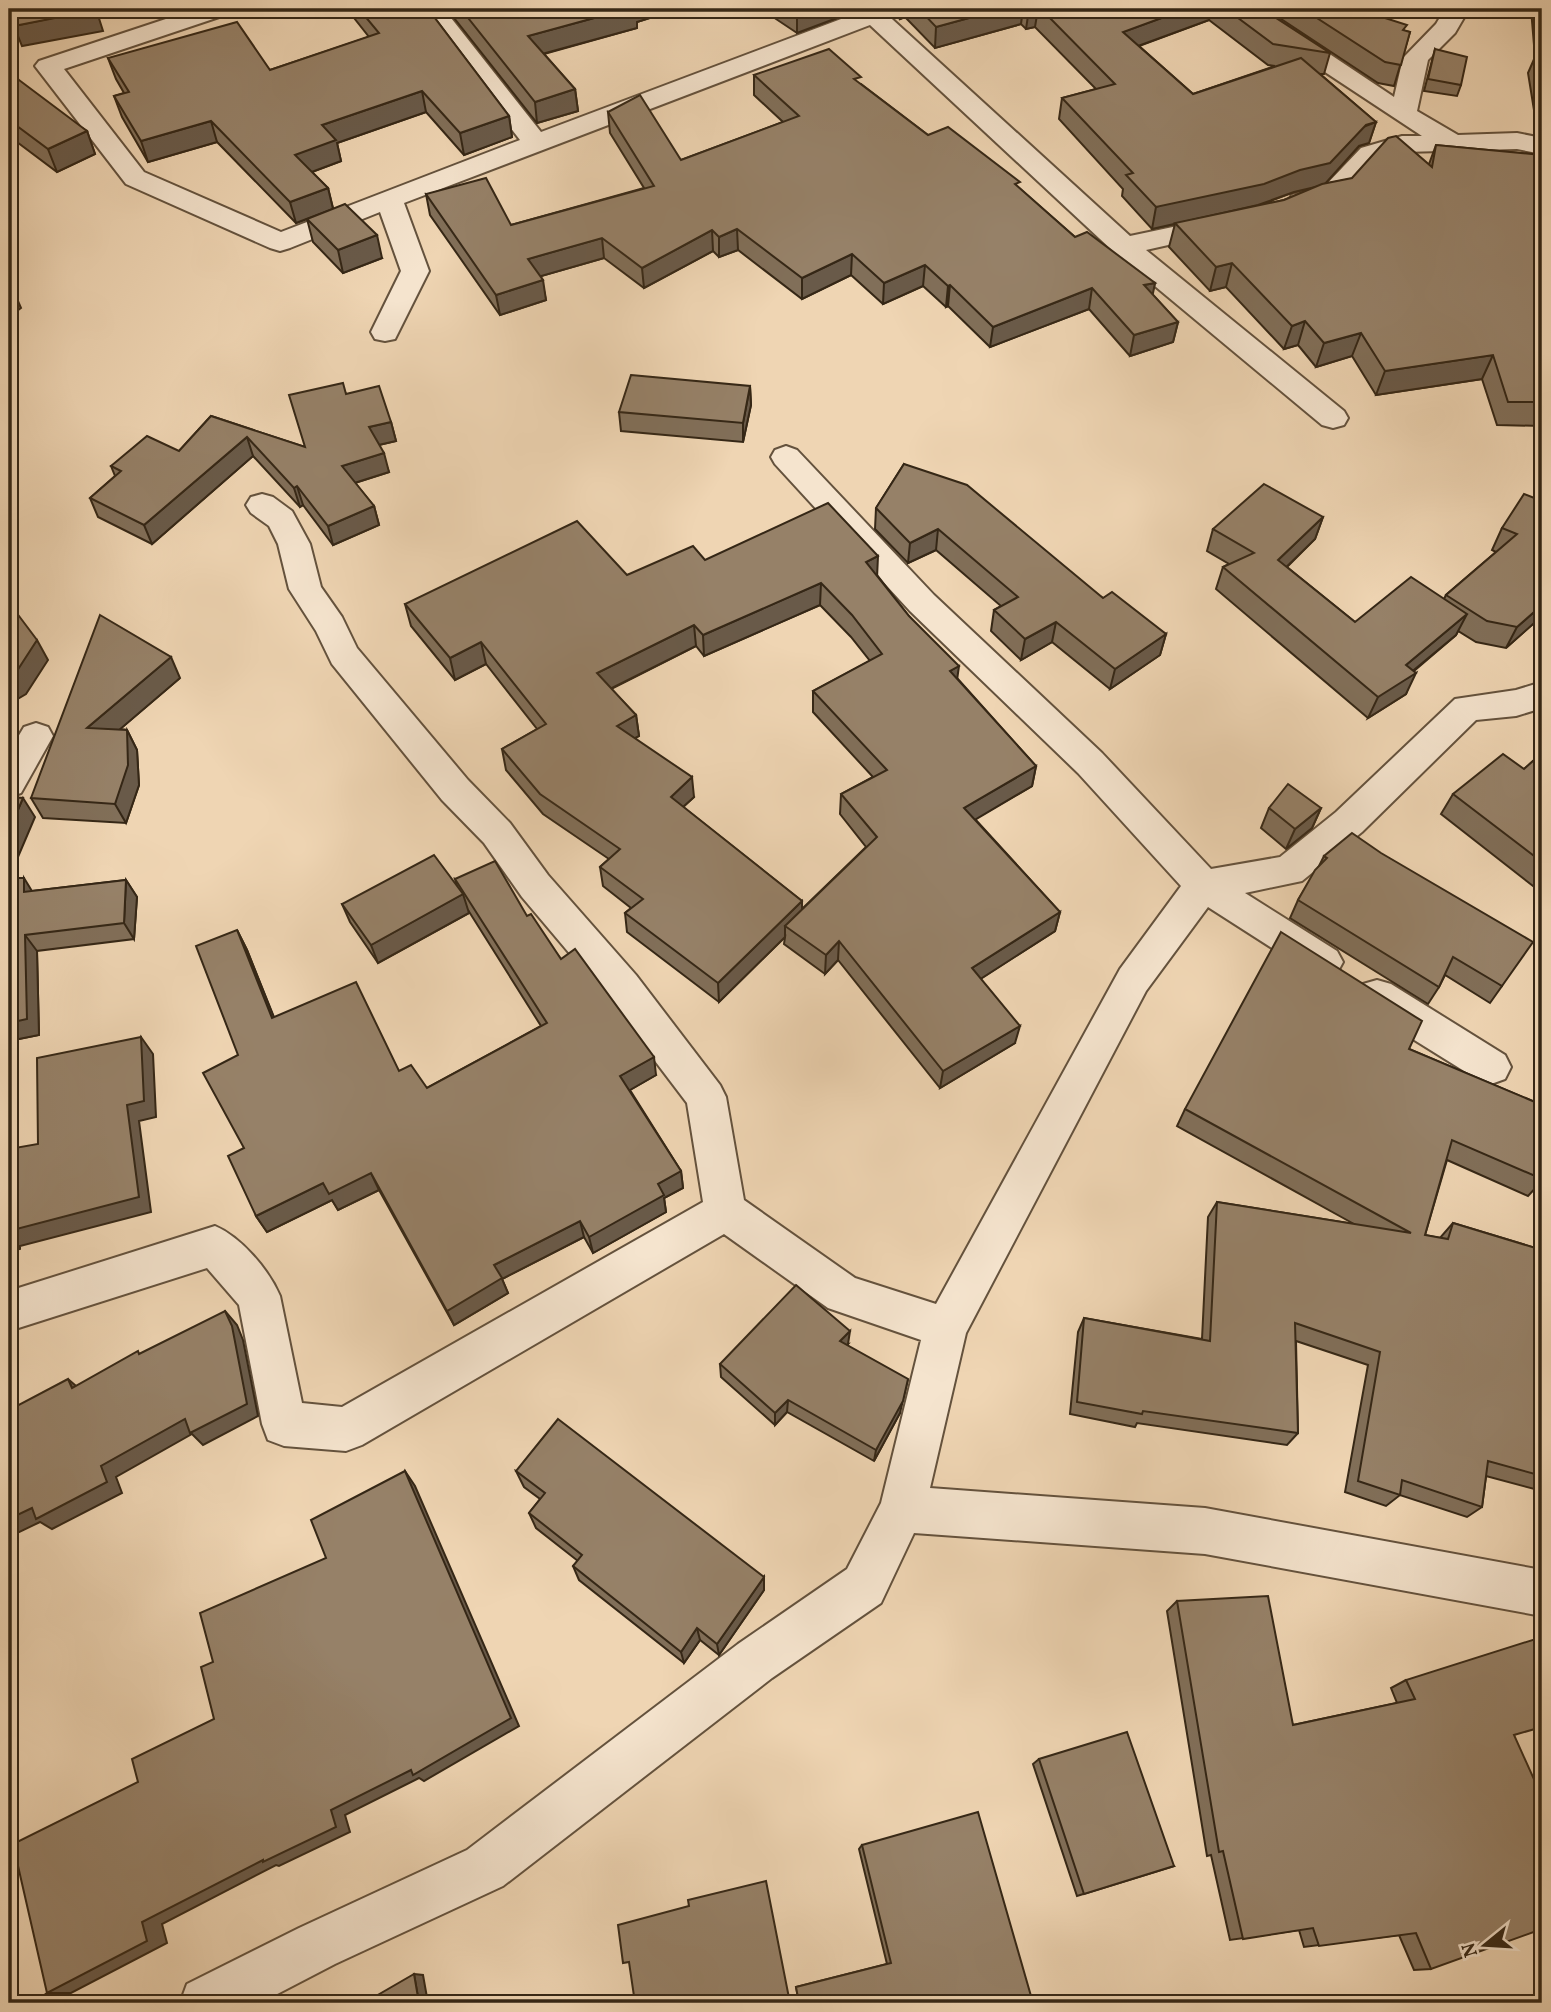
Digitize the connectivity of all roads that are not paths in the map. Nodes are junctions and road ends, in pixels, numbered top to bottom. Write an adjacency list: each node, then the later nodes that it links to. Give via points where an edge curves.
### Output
1 (219, 9): 10 (street, via 48,66 135,178 280,242)
2 (431, 9): 8 (street)
3 (1246, 9): 6 (street)
4 (1457, 9): 6 (street, via 1446,28 1416,58)
5 (871, 12): 8 (street); 11 (street)
6 (1403, 114): 7 (street)
7 (1455, 144): 9 (street, via 1517,141); 11 (street, via 1402,144 1370,154 1334,193 1267,214)
8 (537, 145): 10 (street)
9 (1542, 146)
10 (389, 199): 12 (street, via 415,271)
11 (1124, 246): 13 (street)
12 (385, 332)
13 (1333, 418)
14 (786, 457): 19 (street, via 922,603 1090,763)
15 (262, 505): 21 (street, via 281,519 294,544 305,589 344,655 454,790 498,833 535,886 622,987 706,1097)
16 (1542, 695): 19 (street, via 1467,709 1349,822 1289,870)
17 (36, 736): 18 (street)
18 (9, 783)
19 (1203, 885): 20 (street); 23 (street, via 1133,980)
20 (1491, 1068)
21 (725, 1211): 22 (street, via 346,1429 285,1423 259,1296 215,1246); 23 (street, via 843,1294)
22 (9, 1311)
23 (946, 1328): 24 (street)
24 (902, 1509): 25 (street, via 1205,1531); 26 (street, via 864,1586 684,1714 485,1868)
25 (1542, 1593)
26 (206, 2003)

